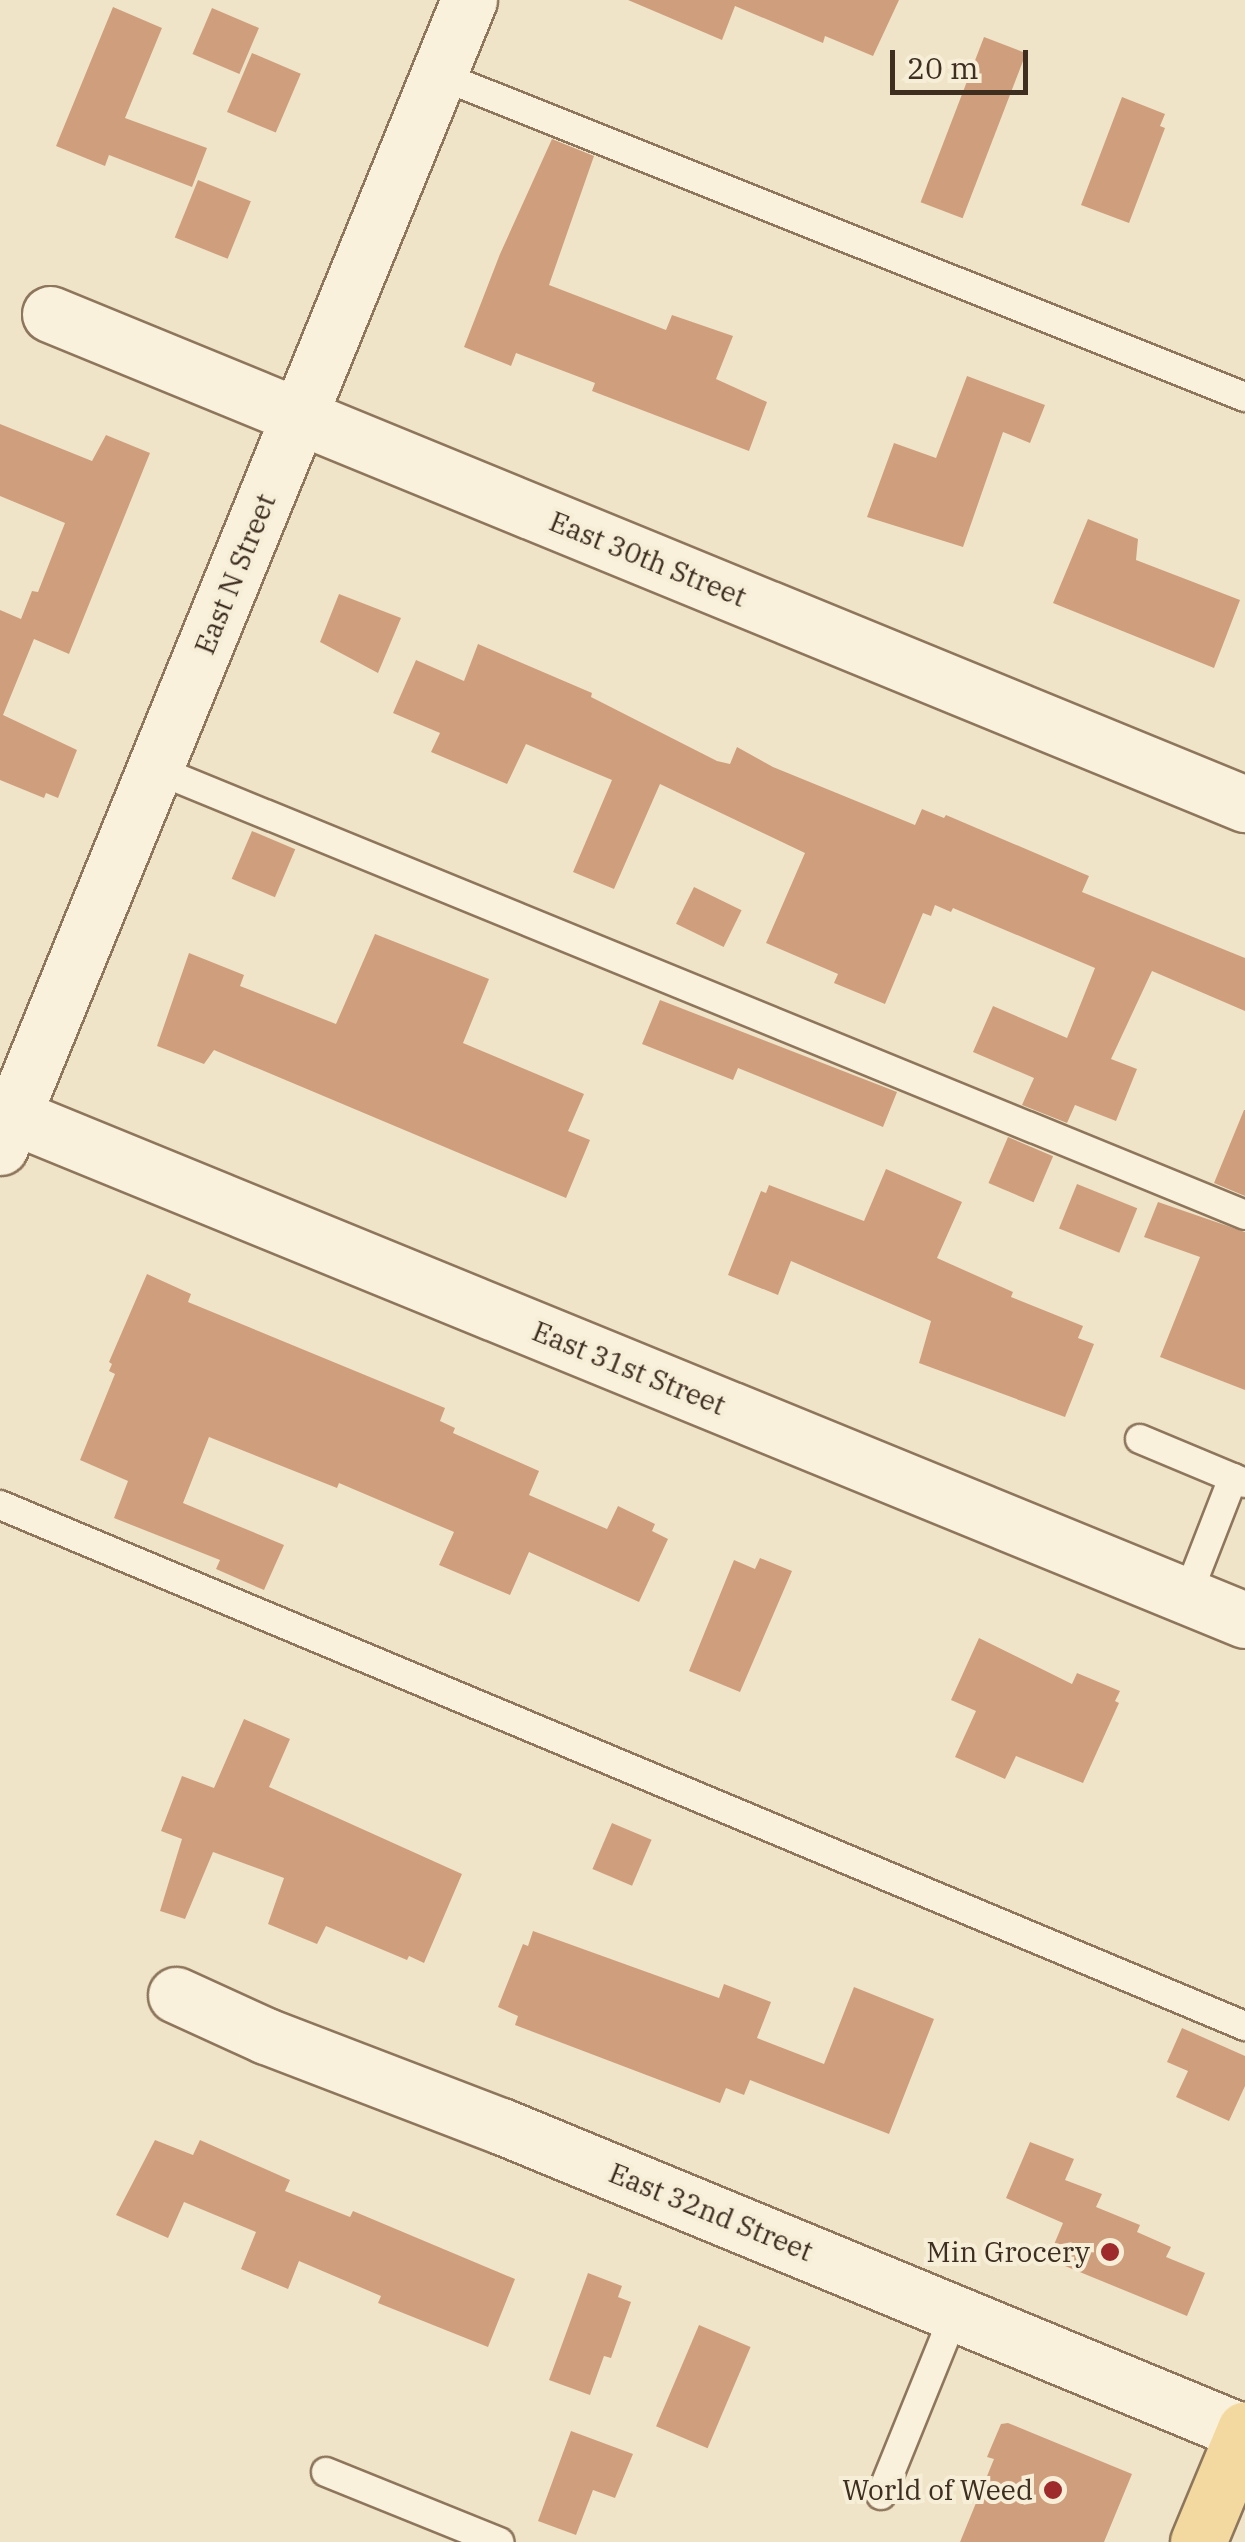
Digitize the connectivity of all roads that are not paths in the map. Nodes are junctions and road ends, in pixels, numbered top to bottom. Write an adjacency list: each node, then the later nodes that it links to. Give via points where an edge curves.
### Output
1 (469, 0): 2 (street, East N Street)
2 (439, 74): 4 (lane); 5 (street, East N Street)
3 (50, 314): 5 (street, East 30th Street)
4 (1245, 397)
5 (299, 416): 6 (street, East N Street); 7 (street, East 30th Street)
6 (155, 768): 8 (street, East N Street); 9 (lane)
7 (1245, 804)
8 (6, 1132): 13 (street, East 31st Street)
9 (1245, 1215)
10 (1140, 1439): 11 (lane)
11 (1239, 1480): 13 (lane)
12 (0, 1506): 16 (lane)
13 (1187, 1596): 14 (street, East 31st Street)
14 (1245, 1620)
15 (176, 1995): 17 (street, East 32nd Street)
16 (1245, 2026)
17 (955, 2313): 18 (street, East 32nd Street); 20 (lane)
18 (1244, 2431): 22 (main road)
19 (326, 2472): 21 (lane)
20 (881, 2495)
21 (499, 2542)
22 (1198, 2542)

